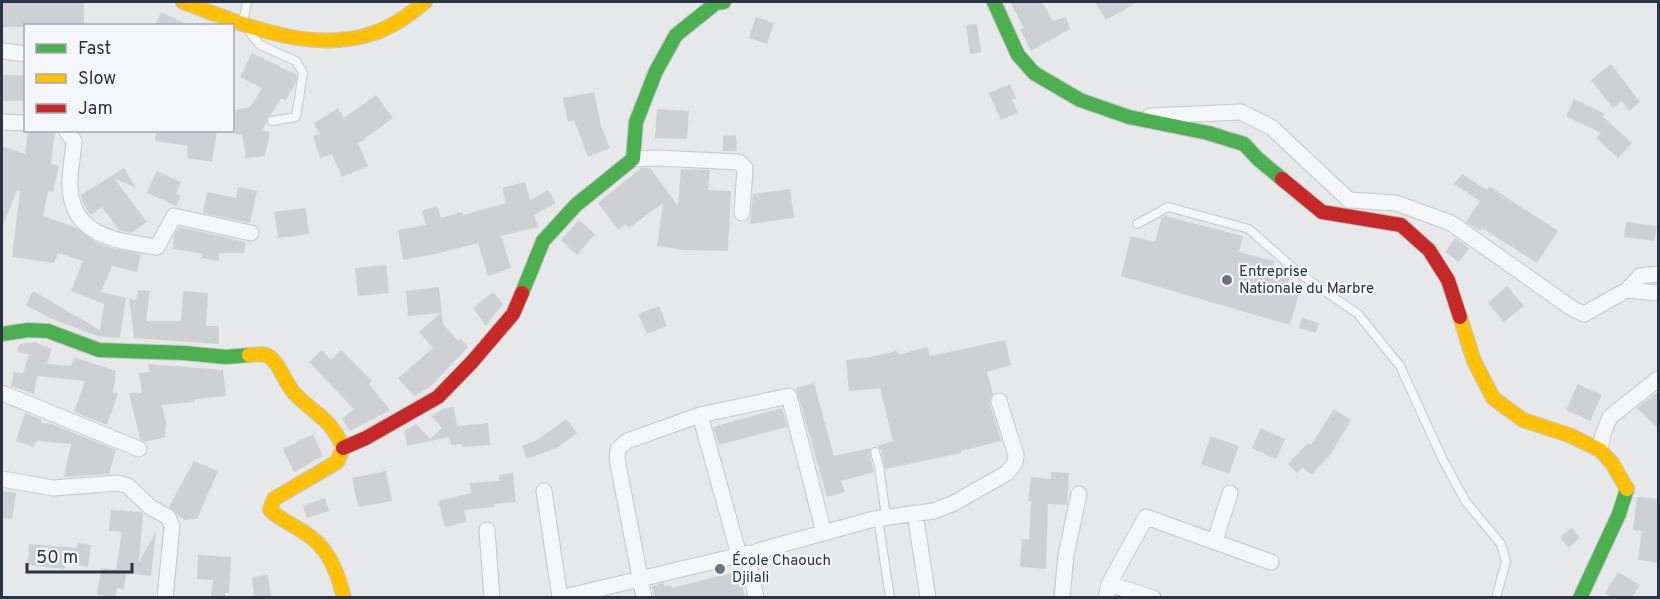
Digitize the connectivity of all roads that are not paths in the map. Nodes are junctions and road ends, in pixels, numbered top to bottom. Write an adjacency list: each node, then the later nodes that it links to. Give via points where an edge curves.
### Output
1 (183, 2): 6 (main road)
2 (247, 2): 8 (lane)
3 (425, 2): 8 (main road, via 384,28 355,38 311,38)
4 (724, 2): 16 (main road, via 716,3 676,35 656,71 636,122)
5 (993, 2): 11 (main road, via 1018,55 1034,73 1080,100)
6 (208, 11): 7 (street); 8 (main road)
7 (201, 24)
8 (243, 25): 12 (lane, via 260,45 296,61 303,73 296,117)
9 (2, 51): 10 (street)
10 (24, 54)
11 (1129, 117): 21 (street, via 1241,112 1271,127 1349,200 1396,203 1451,223 1573,309 1584,314); 30 (main road, via 1244,144 1322,212 1401,225 1430,250 1448,280 1474,362 1493,398 1523,420)
12 (272, 121)
13 (2, 122): 14 (street)
14 (24, 123)
15 (67, 132): 19 (street, via 74,141 70,186 74,208 100,236 157,247 174,216)
16 (633, 159): 17 (street, via 739,162 745,168 746,178); 28 (main road, via 576,205 543,241 513,314 438,397)
17 (742, 213)
18 (1137, 224): 56 (lane, via 1168,207 1249,229 1300,274 1358,314 1400,366 1466,502 1501,544 1506,561)
19 (251, 233)
20 (1659, 274): 21 (street, via 1640,276)
21 (1627, 290): 22 (street)
22 (1659, 293)
23 (2, 334): 28 (main road, via 52,331 86,347 115,352 226,357 265,354 273,359 295,394 338,434)
24 (1659, 379): 30 (street, via 1610,417)
25 (2, 393): 29 (street)
26 (999, 401): 36 (street, via 1015,463 1007,473 954,503)
27 (700, 415): 39 (street, via 789,396); 42 (street); 44 (street, via 627,441 618,449)
28 (343, 448): 47 (main road, via 337,462 274,499 270,510 326,549 337,568)
29 (139, 449)
30 (1600, 450): 57 (main road, via 1627,487 1619,514)
31 (875, 452): 37 (lane)
32 (2, 479): 46 (street, via 53,488 119,483 128,486 150,507 168,517 172,526)
33 (543, 491): 49 (street)
34 (1230, 493): 40 (street)
35 (1079, 494): 54 (street)
36 (915, 513): 37 (street); 53 (street)
37 (882, 518): 39 (street); 52 (lane)
38 (488, 530): 48 (street)
39 (824, 533): 41 (street)
40 (1215, 542): 43 (street); 45 (street, via 1146,517)
41 (758, 551): 42 (street); 51 (street, via 751,557 750,567)
42 (739, 555): 44 (street)
43 (1271, 562)
44 (642, 579): 49 (street); 50 (street)
45 (1107, 591): 55 (street)
46 (165, 597)
47 (344, 597)
48 (492, 597)
49 (560, 597)
50 (644, 597)
51 (756, 597)
52 (890, 597)
53 (928, 597)
54 (1062, 597)
55 (1153, 597)
56 (1496, 597)
57 (1580, 597)

